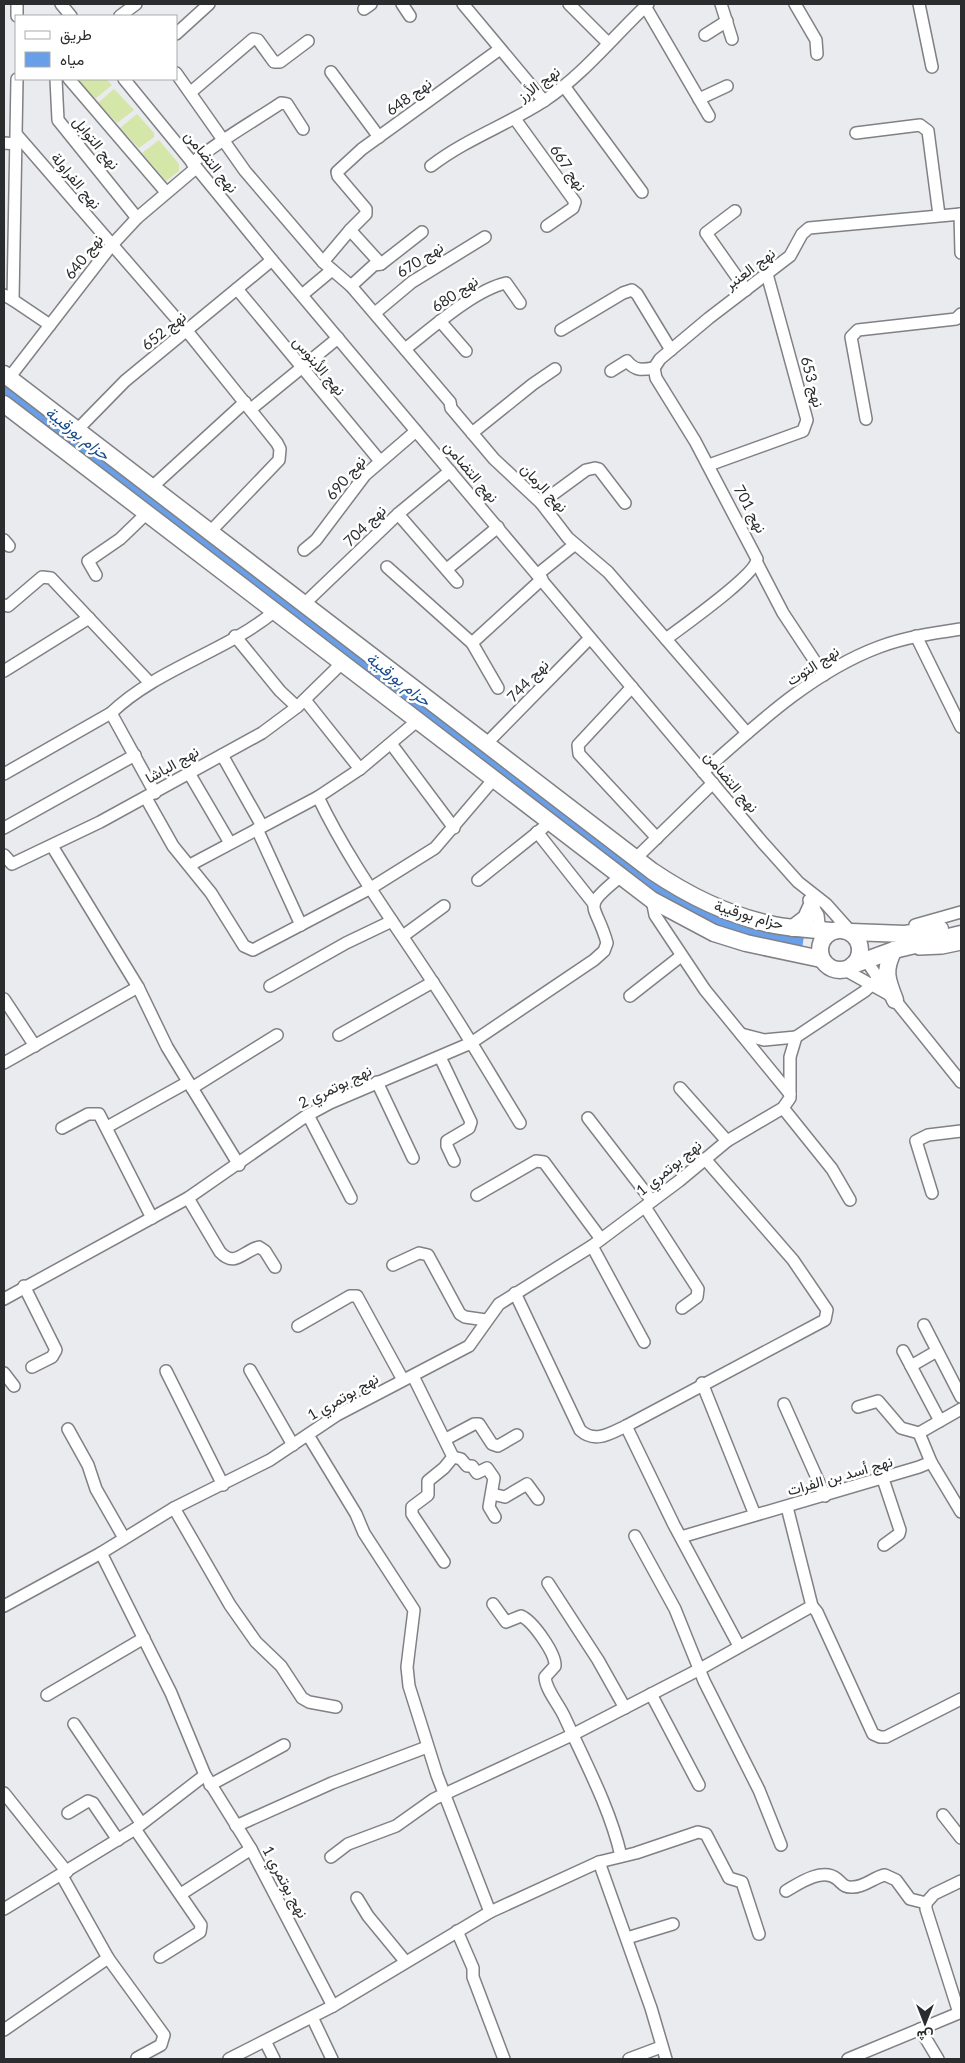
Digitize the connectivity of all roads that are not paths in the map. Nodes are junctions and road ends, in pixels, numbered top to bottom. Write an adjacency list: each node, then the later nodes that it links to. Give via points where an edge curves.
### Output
1 (61, 4): 11 (street)
2 (209, 4): 15 (street)
3 (402, 4): 13 (street)
4 (463, 4): 20 (street)
5 (569, 4): 19 (street)
6 (721, 4): 14 (street)
7 (795, 4): 21 (street, via 816,40)
8 (919, 4): 22 (street)
9 (646, 5): 19 (street, نهج الأرز); 32 (street)
10 (133, 8): 12 (street)
11 (70, 15)
12 (122, 15)
13 (410, 16)
14 (727, 21): 16 (street); 17 (street)
15 (178, 32)
16 (704, 35)
17 (732, 39)
18 (308, 41): 31 (street, via 280,62 274,62 258,40 253,39)
19 (608, 43): 29 (street, نهج الأرز)
20 (500, 49): 33 (street); 38 (street, نهج 648)
21 (817, 54)
22 (932, 66)
23 (331, 72): 38 (street)
24 (178, 76): 31 (street, نهج الرمان)
25 (17, 80): 40 (street)
26 (56, 80): 49 (street, نهج التوابل, via 58,120)
27 (70, 80): 44 (street)
28 (127, 80): 42 (street, نهج التضامن)
29 (564, 86): 33 (street, نهج الأرز); 45 (street)
30 (727, 86): 32 (street)
31 (191, 92): 39 (street, نهج الرمان)
32 (699, 98): 34 (street)
33 (544, 101): 35 (street, نهج الأرز)
34 (709, 116)
35 (516, 119): 43 (street, نهج الأرز, via 453,149); 50 (street, نهج 667, via 575,202 573,208)
36 (303, 129): 39 (street, نهج 640, via 288,104 281,103)
37 (856, 133): 48 (street, via 920,126 928,131)
38 (379, 137): 51 (street, نهج 648, via 337,172 366,209 366,214)
39 (223, 138): 42 (street, نهج 640); 58 (street, نهج الرمان, via 245,170)
40 (17, 139): 41 (street); 54 (street, نهج الفراولة); 64 (street)
41 (4, 143)
42 (194, 165): 44 (street, نهج 640); 56 (street, نهج التضامن)
43 (431, 166)
44 (166, 191): 49 (street, نهج 640)
45 (642, 192)
46 (735, 212): 62 (street, via 706,233)
47 (960, 214): 48 (street, نهج العنبر); 55 (street)
48 (939, 215): 59 (street, نهج العنبر, via 809,228 790,256)
49 (137, 218): 54 (street, نهج 640)
50 (547, 226)
51 (350, 230): 57 (street); 58 (street)
52 (422, 232): 57 (street)
53 (485, 236): 66 (street, نهج 670, via 412,282)
54 (111, 246): 69 (street, نهج 640); 71 (street, نهج الفراولة)
55 (961, 253)
56 (272, 260): 61 (street, نهج 652); 63 (street, نهج التضامن)
57 (381, 264): 60 (street, via 374,265)
58 (327, 266): 60 (street, نهج الرمان); 63 (street)
59 (767, 274): 62 (street, نهج العنبر); 88 (street, نهج 653, via 807,420 803,430)
60 (351, 286): 66 (street, نهج الرمان)
61 (237, 289): 71 (street, نهج 652); 76 (street, نهج الأبنوس)
62 (746, 290): 74 (street, نهج العنبر)
63 (302, 295): 72 (street, نهج التضامن)
64 (8, 298): 69 (street)
65 (520, 303): 68 (street, نهج 680, via 506,283 500,284)
66 (375, 313): 73 (street, نهج الرمان)
67 (960, 316): 83 (street, via 858,330 851,337)
68 (440, 321): 73 (street, نهج 680); 75 (street)
69 (50, 326): 80 (street, نهج 640)
70 (561, 330): 74 (street, via 632,290)
71 (187, 331): 82 (street, نهج الفراولة); 84 (street, نهج 652, via 125,381)
72 (338, 338): 76 (street); 85 (street, نهج التضامن)
73 (404, 349): 86 (street, نهج الرمان)
74 (671, 350): 77 (street, نهج العنبر)
75 (466, 351)
76 (301, 368): 82 (street); 87 (street, نهج الأبنوس)
77 (654, 368): 79 (street, via 640,370 627,361); 88 (street, نهج 701, via 656,378)
78 (555, 369): 86 (street)
79 (611, 372)
80 (6, 376): 84 (highway, حزام بورقيبة)
81 (4, 404): 93 (highway, حزام بورقيبة)
82 (248, 405): 90 (street); 96 (street, نهج الفراولة, via 277,443 280,449 278,460)
83 (866, 418)
84 (78, 429): 90 (highway, حزام بورقيبة)
85 (416, 431): 87 (street, نهج 690); 89 (street, نهج التضامن)
86 (472, 433): 91 (street, نهج الرمان, via 494,459)
87 (380, 461): 98 (street, نهج 690, via 365,475 316,540)
88 (709, 465): 99 (street, نهج 701, via 756,552)
89 (450, 471): 94 (street, نهج 704); 95 (street, نهج التضامن)
90 (152, 487): 96 (highway, حزام بورقيبة)
91 (541, 503): 92 (street, via 586,470 595,468); 97 (street, نهج الرمان)
92 (625, 503)
93 (147, 513): 102 (street, via 120,539 88,561); 107 (highway, حزام بورقيبة)
94 (398, 514): 101 (street); 106 (street, نهج 704)
95 (498, 527): 101 (street); 103 (street, نهج التضامن)
96 (210, 532): 106 (highway, حزام بورقيبة)
97 (574, 545): 103 (street); 113 (street, نهج الرمان, via 608,572)
98 (304, 550)
99 (757, 563): 113 (street, via 745,577); 117 (street, نهج 701, via 783,613)
100 (387, 567): 114 (street)
101 (448, 569): 104 (street)
102 (96, 575)
103 (540, 576): 112 (street, نهج التضامن); 114 (street)
104 (457, 582)
105 (4, 605): 108 (street, via 8,606 42,577 51,578)
106 (303, 605): 126 (highway, حزام بورقيبة)
107 (275, 611): 110 (street, via 259,624); 115 (highway, حزام بورقيبة)
108 (88, 618): 116 (street); 118 (street)
109 (961, 629): 111 (street, نهج التوت)
110 (235, 636): 118 (street); 121 (street, via 280,691)
111 (916, 636): 117 (street, نهج التوت, via 879,647); 124 (street)
112 (590, 638): 119 (street, نهج التضامن); 126 (street, نهج 744)
113 (666, 639): 125 (street, نهج الرمان)
114 (472, 643): 120 (street)
115 (342, 663): 121 (street, نهج الباشا); 123 (highway, حزام بورقيبة)
116 (4, 671)
117 (824, 675): 125 (street, نهج التوت)
118 (150, 683): 122 (street)
119 (632, 687): 132 (street, نهج التضامن); 142 (street, via 578,746 579,754)
120 (498, 688)
121 (301, 704): 128 (street, نهج الباشا, via 262,733); 130 (street)
122 (111, 713): 129 (street); 133 (street)
123 (417, 721): 127 (street); 134 (highway, حزام بورقيبة)
124 (961, 727)
125 (747, 733): 132 (street, نهج التوت)
126 (486, 744): 146 (highway, حزام بورقيبة)
127 (392, 745): 130 (street); 141 (street)
128 (222, 754): 131 (street, نهج الباشا); 140 (street)
129 (135, 755): 136 (street); 139 (street)
130 (360, 769): 137 (street)
131 (189, 772): 136 (street, نهج الباشا); 143 (street)
132 (703, 772): 135 (street, نهج التضامن)
133 (4, 774)
134 (493, 780): 138 (highway, حزام بورقيبة); 141 (street)
135 (713, 783): 142 (street); 150 (street, نهج التضامن)
136 (150, 795): 144 (street, نهج الباشا); 147 (street, via 173,846)
137 (318, 797): 140 (street); 151 (street)
138 (543, 827): 148 (highway, حزام بورقيبة); 149 (street); 153 (street)
139 (4, 828)
140 (260, 828): 143 (street); 159 (street)
141 (454, 828): 151 (street, via 435,848)
142 (657, 838): 146 (street)
143 (230, 843): 147 (street)
144 (52, 846): 145 (street, نهج الباشا, via 12,864); 173 (street)
145 (4, 855)
146 (634, 859): 160 (highway, حزام بورقيبة, via 677,888 717,908 756,921)
147 (190, 865): 159 (street, via 248,949 257,948)
148 (620, 877): 152 (highway, حزام بورقيبة); 153 (street, via 596,897)
149 (478, 880)
150 (798, 882): 154 (street, نهج التضامن); 161 (street, نهج التضامن, via 826,904)
151 (371, 888): 157 (street); 159 (street)
152 (652, 900): 167 (street, via 655,915); 168 (highway, حزام بورقيبة, via 714,933)
153 (594, 904): 181 (street, نهج بوتمري 2, via 596,918 607,943 604,951)
154 (812, 904): 160 (highway, via 806,918); 162 (street, نهج التضامن)
155 (444, 906): 164 (street)
156 (961, 912): 163 (street)
157 (392, 921): 164 (street); 172 (street)
158 (961, 923): 163 (highway, via 917,933)
159 (301, 925)
160 (793, 928): 162 (highway, حزام بورقيبة)
161 (850, 932): 162 (highway, via 842,930); 163 (highway); 169 (highway, via 858,942)
162 (824, 934): 168 (highway, via 819,948)
163 (883, 935)
164 (402, 936): 171 (street)
165 (958, 938): 166 (highway)
166 (901, 949): 169 (highway); 170 (highway)
167 (681, 956): 174 (street); 177 (street)
168 (821, 958): 169 (highway, via 831,968)
169 (856, 961): 170 (street); 170 (street)
170 (879, 978): 175 (highway); 180 (street)
171 (433, 982): 179 (street); 181 (street)
172 (270, 986)
173 (138, 987): 182 (street); 187 (street, via 167,1047)
174 (630, 996)
175 (892, 997): 186 (street)
176 (4, 999): 182 (street)
177 (741, 1034): 180 (street, via 764,1040); 189 (street)
178 (277, 1035): 187 (street)
179 (339, 1035)
180 (796, 1038): 189 (street, via 790,1051)
181 (471, 1042): 183 (street, نهج بوتمري 2); 193 (street)
182 (35, 1046): 184 (street)
183 (440, 1057): 185 (street, نهج بوتمري 2); 200 (street, via 471,1122 469,1128 446,1143)
184 (4, 1063)
185 (377, 1082): 191 (street, نهج بوتمري 2); 198 (street)
186 (961, 1082)
187 (190, 1085): 194 (street); 201 (street)
188 (680, 1088): 197 (street)
189 (790, 1094): 190 (street)
190 (783, 1108): 197 (street, نهج بوتمري 1); 206 (street, via 832,1169)
191 (308, 1115): 201 (street, نهج بوتمري 2); 205 (street)
192 (588, 1118): 207 (street)
193 (520, 1123)
194 (107, 1127): 195 (street, via 94,1112); 208 (street)
195 (62, 1128)
196 (961, 1131): 202 (street, via 928,1135 916,1140)
197 (727, 1141): 199 (street, نهج بوتمري 1)
198 (413, 1158)
199 (704, 1159): 207 (street, نهج بوتمري 1); 228 (street, via 793,1260 827,1310 825,1320)
200 (454, 1161)
201 (239, 1165): 204 (street, نهج بوتمري 2)
202 (932, 1192)
203 (476, 1195): 209 (street, via 536,1161 544,1162)
204 (188, 1198): 208 (street, نهج بوتمري 2); 211 (street, via 223,1255 234,1260 259,1247)
205 (352, 1198)
206 (850, 1200)
207 (649, 1204): 209 (street, نهج بوتمري 1); 215 (street, via 698,1289 697,1297)
208 (152, 1218): 212 (street, نهج بوتمري 2)
209 (596, 1242): 213 (street, نهج بوتمري 1); 219 (street)
210 (393, 1265): 216 (street, via 419,1253 428,1255 460,1314)
211 (276, 1267)
212 (24, 1286): 214 (street, نهج بوتمري 2); 223 (street, via 56,1350 52,1357)
213 (515, 1293): 216 (street, نهج بوتمري 1); 235 (street, via 580,1430 588,1436 601,1437)
214 (4, 1296)
215 (682, 1308)
216 (486, 1320): 227 (street, نهج بوتمري 1, via 469,1346)
217 (298, 1326): 227 (street, via 350,1296 356,1296)
218 (924, 1326): 221 (street)
219 (644, 1342)
220 (903, 1351): 222 (street)
221 (937, 1351): 222 (street); 230 (street)
222 (911, 1366): 234 (street)
223 (32, 1367)
224 (250, 1370): 241 (street)
225 (166, 1372): 245 (street)
226 (4, 1373): 229 (street)
227 (408, 1378): 238 (street, نهج بوتمري 1, via 337,1415); 240 (street)
228 (702, 1383): 235 (street); 252 (street)
229 (14, 1386)
230 (961, 1397)
231 (784, 1404): 247 (street)
232 (858, 1407): 237 (street, via 878,1401 901,1428)
233 (961, 1409): 234 (street)
234 (940, 1421): 237 (street)
235 (626, 1426): 255 (street)
236 (68, 1429): 256 (street, via 88,1465 96,1489)
237 (919, 1433): 243 (street)
238 (308, 1435): 241 (street, نهج بوتمري 1); 275 (street, via 364,1533 414,1610 407,1667 409,1686)
239 (517, 1435): 240 (street, via 498,1446 492,1444 479,1424 474,1424)
240 (446, 1439): 242 (street)
241 (293, 1445): 245 (street, نهج بوتمري 1)
242 (453, 1457): 246 (street, via 472,1466 477,1473 488,1468 494,1478); 259 (street, via 428,1481 428,1495 412,1506 412,1514)
243 (931, 1462): 244 (street, نهج أسد بن الفرات); 251 (street)
244 (883, 1479): 247 (street, نهج أسد بن الفرات); 257 (street, via 900,1530)
245 (223, 1484): 250 (street, نهج بوتمري 1)
246 (492, 1494): 248 (street, via 505,1497 527,1484); 253 (street, via 489,1507)
247 (825, 1496): 249 (street, نهج أسد بن الفرات)
248 (538, 1499)
249 (787, 1507): 252 (street, نهج أسد بن الفرات); 263 (street)
250 (174, 1508): 256 (street, نهج بوتمري 1); 270 (street, via 230,1605 256,1642 280,1666 302,1698)
251 (961, 1512)
252 (754, 1515): 255 (street, نهج أسد بن الفرات)
253 (495, 1517)
254 (634, 1536): 266 (street, via 675,1610)
255 (681, 1537): 265 (street)
256 (124, 1538): 258 (street, نهج بوتمري 1)
257 (884, 1545)
258 (101, 1553): 262 (street); 264 (street, نهج بوتمري 1)
259 (444, 1562)
260 (548, 1583): 271 (street)
261 (493, 1604): 273 (street, via 506,1622 521,1616 530,1621 549,1649 555,1663 545,1676 546,1684)
262 (4, 1606)
263 (812, 1606): 265 (street); 269 (street, via 818,1612 870,1730 876,1736 883,1738 899,1732)
264 (144, 1638): 268 (street); 276 (street, نهج بوتمري 1)
265 (739, 1646): 266 (street)
266 (700, 1669): 267 (street); 286 (street, via 759,1790)
267 (651, 1694): 271 (street); 277 (street)
268 (47, 1695)
269 (961, 1699)
270 (336, 1707)
271 (625, 1708): 273 (street)
272 (74, 1724): 282 (street)
273 (572, 1735): 279 (street); 288 (street, via 616,1832)
274 (284, 1745): 276 (street)
275 (427, 1747): 279 (street); 283 (street, via 332,1783)
276 (208, 1780): 282 (street); 283 (street, نهج بوتمري 1)
277 (699, 1785)
278 (4, 1793): 291 (street)
279 (444, 1793): 289 (street, via 396,1826 348,1844); 298 (street)
280 (68, 1813): 285 (street, via 88,1802 93,1803)
281 (943, 1815): 284 (street)
282 (138, 1826): 285 (street); 294 (street)
283 (236, 1826): 287 (street, نهج بوتمري 1)
284 (961, 1838)
285 (118, 1840): 291 (street)
286 (781, 1846)
287 (251, 1849): 294 (street); 306 (street, نهج بوتمري 1)
288 (621, 1856): 290 (street); 301 (street, via 698,1832 706,1834 729,1878 742,1882)
289 (331, 1857)
290 (599, 1862): 298 (street); 302 (street)
291 (64, 1874): 297 (street); 304 (street)
292 (961, 1881): 296 (street, via 934,1894)
293 (786, 1891): 296 (street, via 821,1875 834,1877 850,1888 885,1875 896,1880 910,1899)
294 (181, 1894): 303 (street, via 201,1924 200,1932)
295 (357, 1898): 305 (street)
296 (926, 1903): 307 (street)
297 (4, 1909)
298 (490, 1912): 300 (street)
299 (673, 1924): 302 (street)
300 (456, 1931): 305 (street); 317 (street, via 473,1968 473,1977)
301 (759, 1934)
302 (627, 1938): 312 (street)
303 (160, 1957)
304 (108, 1958): 310 (street); 313 (street, via 164,2035 161,2045)
305 (405, 1961): 306 (street)
306 (332, 2006): 308 (street)
307 (960, 2015): 309 (street)
308 (312, 2017): 311 (street); 316 (street)
309 (920, 2029): 320 (street); 321 (street)
310 (4, 2030)
311 (265, 2041): 314 (street); 315 (street)
312 (661, 2047): 318 (street); 319 (street)
313 (137, 2058)
314 (229, 2059)
315 (274, 2059)
316 (332, 2059)
317 (504, 2059)
318 (629, 2059)
319 (666, 2059)
320 (848, 2059)
321 (938, 2059)

